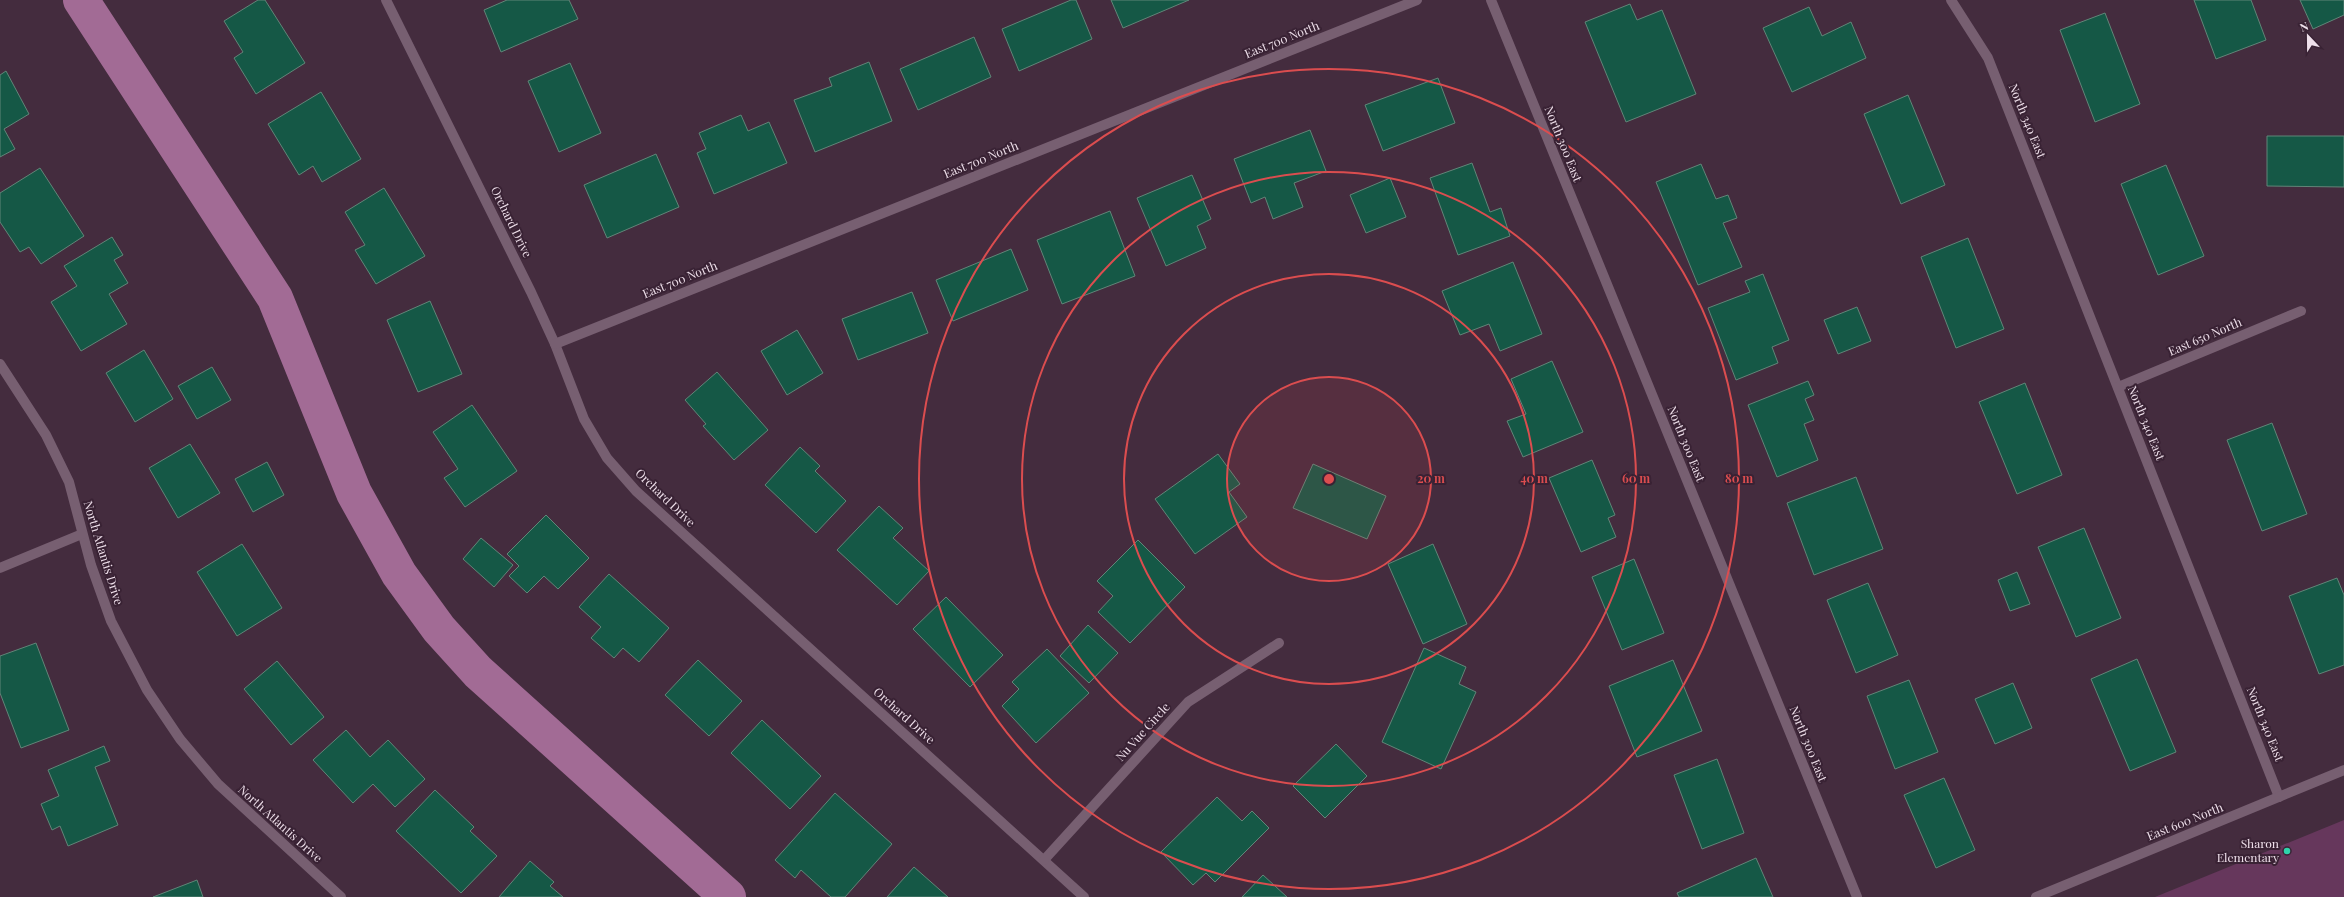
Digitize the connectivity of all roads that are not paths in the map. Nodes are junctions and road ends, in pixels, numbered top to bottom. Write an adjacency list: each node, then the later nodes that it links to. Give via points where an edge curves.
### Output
1 (386, 0): 6 (street, Orchard Drive)
2 (1417, 0): 6 (street, East 700 North)
3 (1491, 0): 17 (street, North 300 East)
4 (1951, 0): 8 (street, North 340 East, via 1988,58)
5 (2301, 311): 8 (street, East 650 North)
6 (555, 344): 14 (street, Orchard Drive, via 584,418 607,458 636,491)
7 (0, 364): 9 (street, North Atlantis Drive, via 46,436 68,482)
8 (2118, 387): 13 (street, North 340 East)
9 (82, 534): 10 (street); 15 (street, North Atlantis Drive, via 111,621 147,690 180,739 218,784)
10 (0, 568)
11 (1279, 643): 14 (street, Nu Vue Circle, via 1188,702)
12 (2344, 770): 13 (street, East 600 North)
13 (2279, 797): 18 (street, East 600 North)
14 (1044, 860): 16 (street, Orchard Drive)
15 (341, 897)
16 (1084, 897)
17 (1857, 897)
18 (2036, 897)

